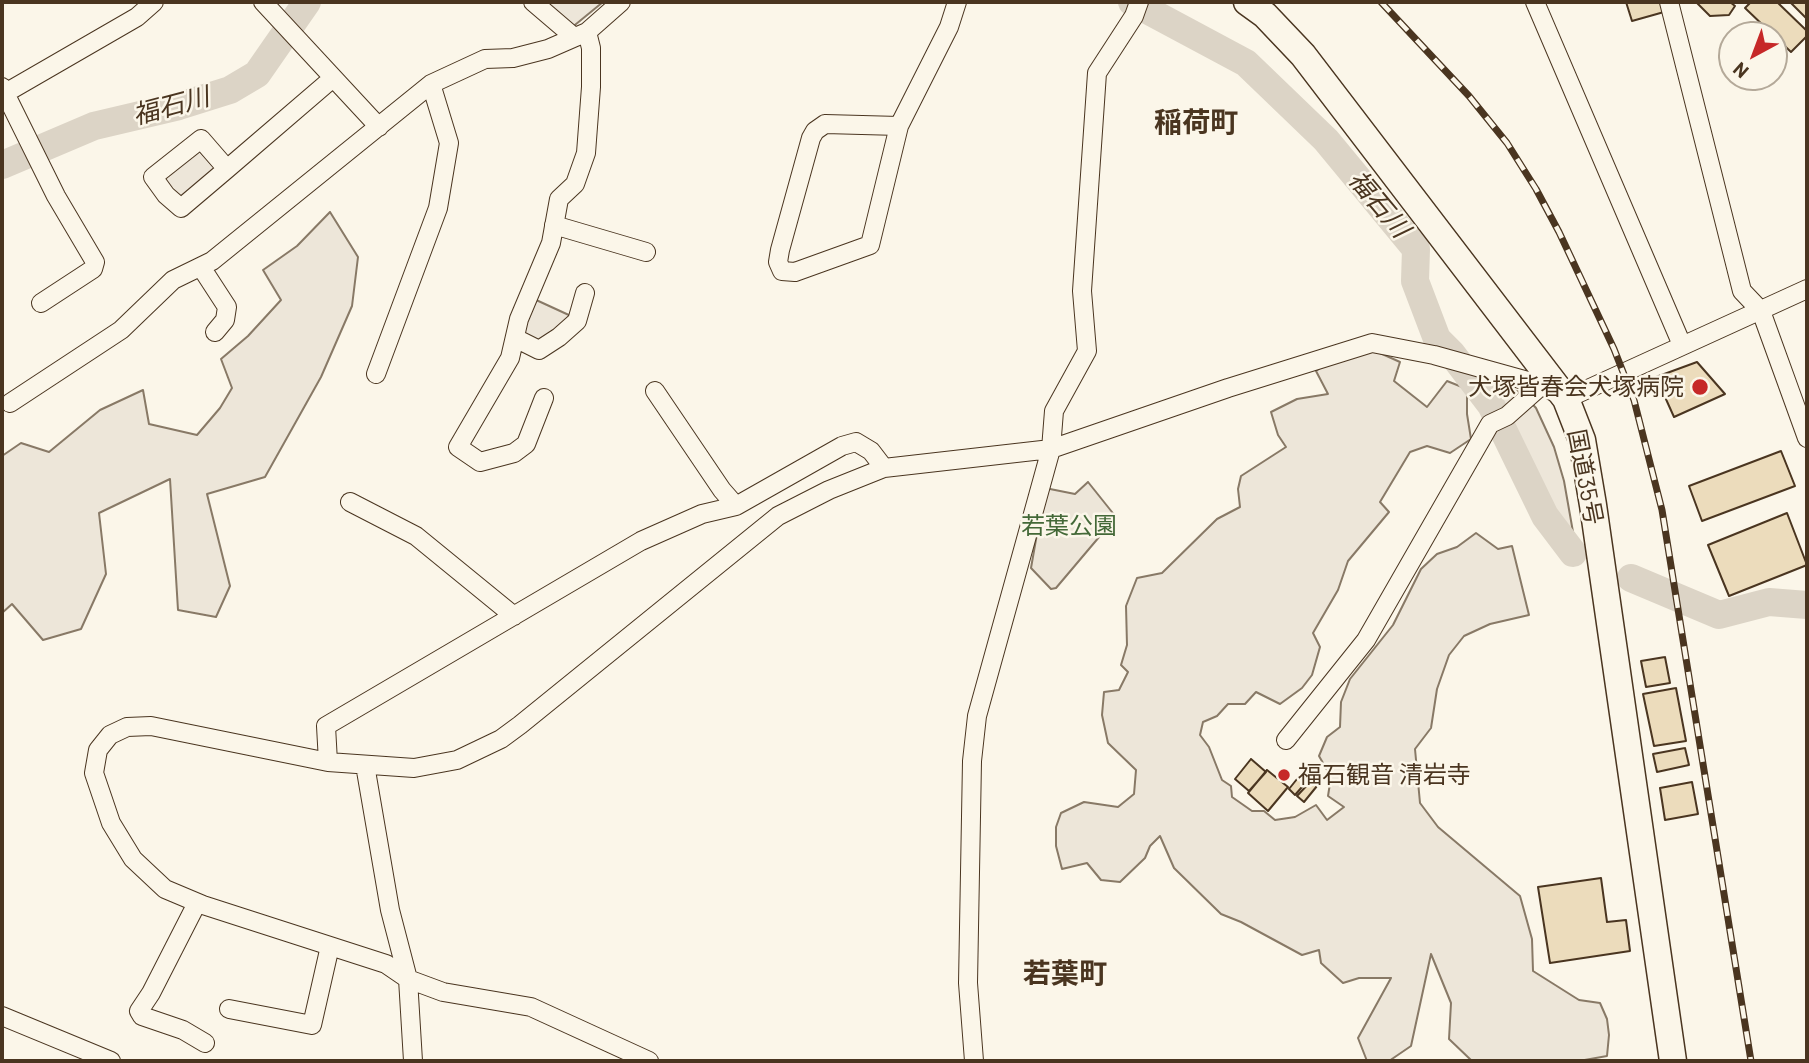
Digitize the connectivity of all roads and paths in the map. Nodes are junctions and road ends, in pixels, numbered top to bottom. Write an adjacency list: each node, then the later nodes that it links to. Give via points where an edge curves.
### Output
1 (153, 2): 13 (street, via 137,17)
2 (263, 2): 11 (street)
3 (533, 2): 10 (street)
4 (621, 2): 10 (street)
5 (957, 2): 14 (street)
6 (1247, 2): 31 (highway, 国道35号, via 1303,55)
7 (1535, 2): 26 (street)
8 (1669, 2): 23 (street, via 1742,291)
9 (1137, 9): 34 (street, via 1097,73 1082,291 1087,351 1054,411)
10 (581, 35): 12 (street, via 513,58 485,59); 17 (street, via 591,48 586,153 575,184 559,199)
11 (334, 78): 15 (street); 16 (street)
12 (432, 84): 15 (street); 27 (street, via 449,143 438,208)
13 (3, 91): 22 (street, via 95,262 93,269)
14 (899, 125): 14 (street, via 870,245 795,272 782,271 780,250 815,131 825,124)
15 (379, 127): 19 (street)
16 (227, 169)
17 (554, 225): 18 (street); 25 (street)
18 (646, 252)
19 (201, 267): 24 (street, via 227,307 225,320); 32 (street, via 173,280 121,330)
20 (1807, 289): 23 (street)
21 (585, 293): 25 (street, via 577,321 539,350)
22 (41, 303)
23 (1761, 311): 26 (street); 33 (street)
24 (215, 332)
25 (515, 338): 30 (street, via 510,358 458,447 480,462 514,453 526,444)
26 (1682, 345): 31 (street)
27 (376, 374)
28 (1542, 385): 31 (street); 34 (street, via 1372,343); 39 (street, via 1507,416 1490,424 1366,640)
29 (655, 391): 37 (street)
30 (544, 398)
31 (1566, 398): 52 (highway, 国道35号, via 1581,440 1593,505)
32 (10, 403)
33 (1807, 438)
34 (1051, 450): 35 (street); 51 (street, via 977,716 968,983)
35 (884, 468): 37 (street, via 871,451 856,442); 41 (street, via 778,516 501,739 457,760 414,768)
36 (350, 502): 38 (street, via 416,536)
37 (736, 506): 38 (street, via 702,514 641,541)
38 (514, 616): 40 (street, via 326,726)
39 (1286, 740)
40 (328, 762): 41 (street); 42 (street, via 151,726 127,727 110,735 98,750 94,773 111,823 133,859 165,889)
41 (365, 765): 44 (street, via 390,910)
42 (197, 903): 43 (street); 47 (street, via 139,1012)
43 (330, 946): 44 (street, via 386,964); 45 (street, via 312,1025)
44 (408, 979): 49 (street); 50 (street, via 443,992 531,1007)
45 (229, 1009)
46 (2, 1016): 48 (street)
47 (205, 1043)
48 (111, 1061)
49 (413, 1061)
50 (649, 1061)
51 (974, 1061)
52 (1673, 1061)

